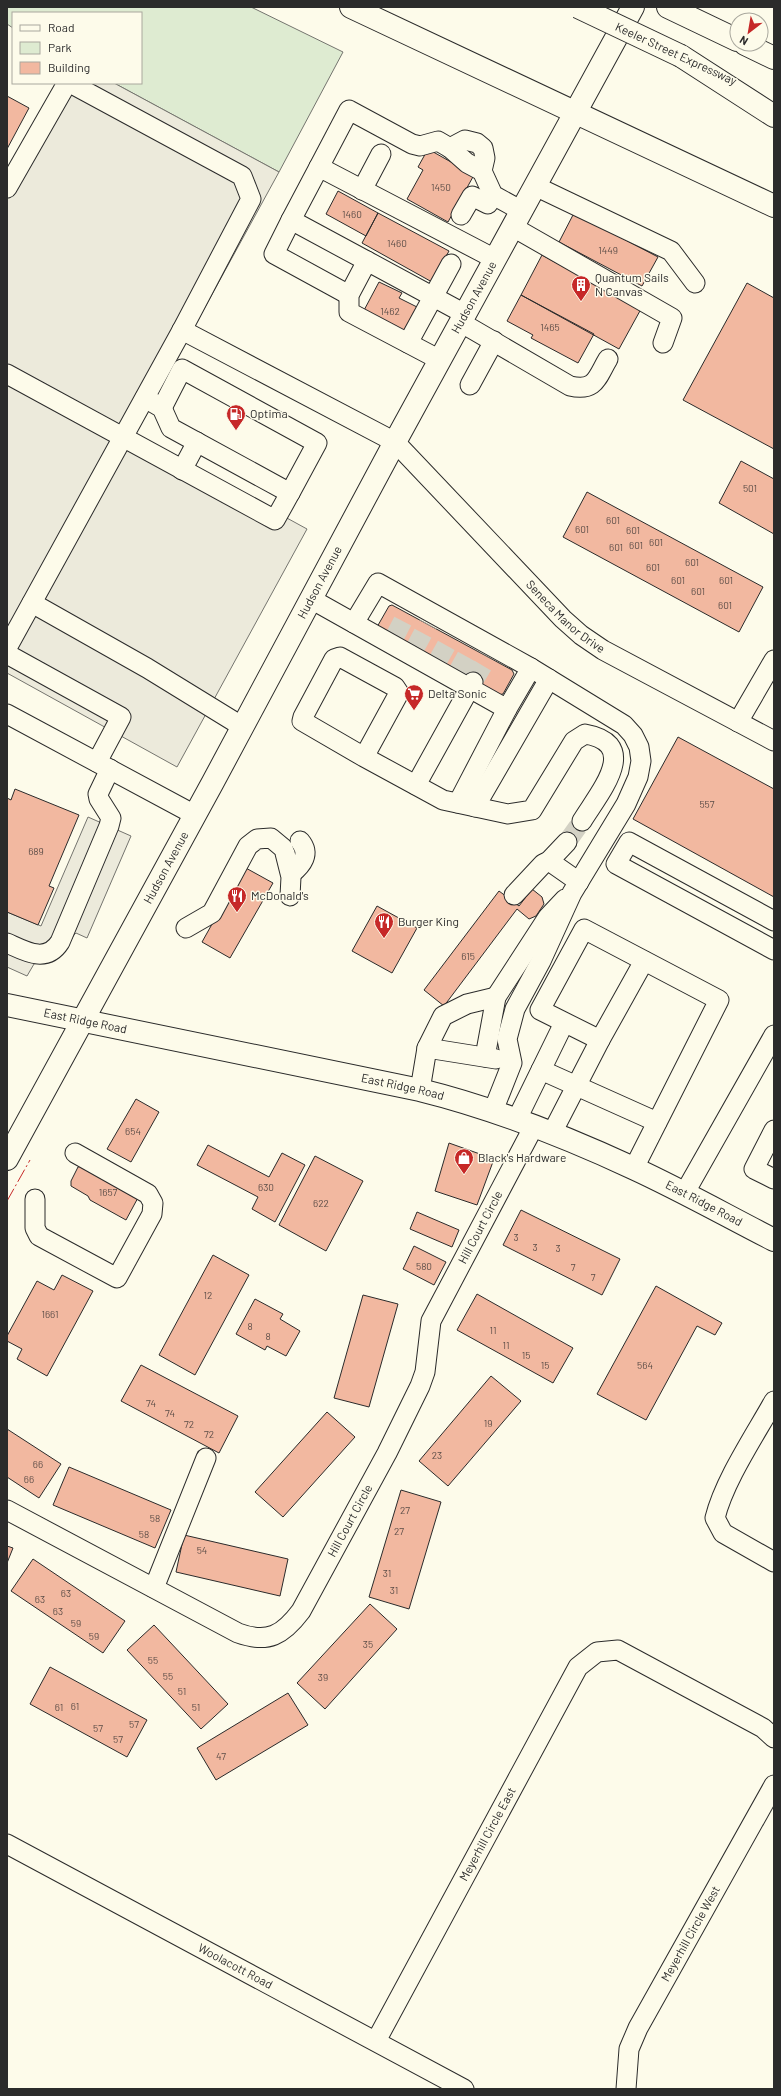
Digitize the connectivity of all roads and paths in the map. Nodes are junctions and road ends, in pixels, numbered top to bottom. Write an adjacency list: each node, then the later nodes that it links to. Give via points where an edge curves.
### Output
1 (351, 7): 14 (main road)
2 (578, 7): 9 (main road, Keeler Street Expressway, bridge)
3 (633, 7): 14 (main road, Hudson Avenue)
4 (668, 7): 5 (main road)
5 (700, 22): 6 (main road); 7 (main road)
6 (729, 33)
7 (729, 36)
8 (762, 52): 10 (main road)
9 (681, 56): 13 (main road, Keeler Street Expressway); 15 (main road)
10 (774, 58)
11 (66, 84): 19 (street)
12 (72, 84): 33 (street, via 242,176 251,199)
13 (774, 101)
14 (576, 112): 18 (main road, Hudson Avenue); 22 (main road)
15 (774, 116)
16 (381, 154): 20 (street)
17 (319, 167): 20 (street); 21 (street, via 349,110 412,144 420,146 438,141 450,148 482,171); 25 (street)
18 (535, 186): 24 (main road, Hudson Avenue); 29 (street, via 670,251)
19 (7, 188)
20 (362, 190): 26 (street)
21 (493, 195): 23 (street, via 488,204 472,196); 24 (street)
22 (774, 206)
23 (461, 215)
24 (517, 219): 26 (main road, Hudson Avenue); 36 (street, via 672,318)
25 (291, 220): 27 (street); 30 (street, via 274,254)
26 (495, 259): 32 (main road, Hudson Avenue)
27 (367, 261): 30 (street); 31 (street)
28 (450, 264): 31 (street)
29 (695, 283)
30 (348, 295): 35 (street, via 349,312)
31 (433, 296): 32 (street); 35 (street)
32 (463, 318): 34 (street); 38 (main road, Hudson Avenue)
33 (182, 330): 41 (street); 45 (street, Seneca Manor Drive)
34 (494, 341): 37 (street, via 570,386 583,389 593,384); 40 (street)
35 (408, 343): 38 (street)
36 (663, 343)
37 (608, 358)
38 (440, 360): 45 (main road, Hudson Avenue)
39 (7, 374): 43 (street)
40 (470, 385)
41 (145, 398): 42 (street); 43 (street)
42 (162, 408): 44 (street, via 171,428); 47 (street, via 182,369 317,443)
43 (123, 437): 46 (street); 49 (street)
44 (197, 442): 46 (street); 47 (street)
45 (395, 442): 48 (main road, Hudson Avenue); 59 (street, Seneca Manor Drive, via 581,635)
46 (182, 470): 47 (street, via 275,520)
47 (290, 493)
48 (311, 599): 50 (street); 60 (main road, Hudson Avenue)
49 (32, 603): 51 (street); 60 (street, via 147,668)
50 (354, 623): 54 (street, via 378,583 410,608 491,652); 56 (street)
51 (7, 648)
52 (7, 654): 63 (street, via 122,717)
53 (774, 660): 59 (street)
54 (531, 668): 55 (street); 57 (street)
55 (549, 679): 65 (street); 70 (street, via 624,725 639,747 641,761 638,777 626,804)
56 (472, 684): 57 (street); 64 (street)
57 (507, 709): 65 (street)
58 (7, 714): 63 (street)
59 (738, 722): 61 (street, Seneca Manor Drive)
60 (243, 727): 66 (main road, Hudson Avenue)
61 (774, 741)
62 (364, 757): 62 (street, via 302,721 337,656 395,687 399,693); 64 (street)
63 (104, 765): 66 (street); 75 (street, via 98,794 111,818 60,942 56,948 45,954 35,955)
64 (416, 785): 65 (street, via 443,800)
65 (467, 805): 67 (street, via 508,814 532,810 574,741 584,734 596,736 607,744 615,756 614,768)
66 (195, 815): 80 (main road, Hudson Avenue)
67 (582, 821)
68 (567, 842): 69 (street)
69 (549, 860): 70 (street); 71 (street)
70 (575, 887): 78 (street, via 548,917); 86 (street, via 515,1009 507,1039)
71 (514, 895)
72 (290, 896): 74 (street, via 291,874 305,857 305,847 257,840 248,846 212,913)
73 (774, 921): 76 (street, via 629,842 616,864)
74 (186, 928)
75 (7, 943)
76 (774, 950)
77 (644, 961): 81 (street, via 584,929 540,1010); 83 (street); 91 (street, via 718,1000)
78 (496, 997): 84 (street, via 467,1004 443,1016); 85 (street)
79 (7, 1005): 80 (main road, East Ridge Road)
80 (83, 1019): 89 (main road, East Ridge Road); 95 (main road, Hudson Avenue)
81 (564, 1023): 83 (street); 87 (street)
82 (774, 1035): 98 (street)
83 (600, 1040): 88 (street)
84 (427, 1048): 85 (street); 89 (street)
85 (485, 1058): 86 (street)
86 (512, 1063): 90 (street)
87 (541, 1070): 88 (street); 92 (street)
88 (577, 1085): 91 (street); 92 (street)
89 (420, 1090): 90 (main road, East Ridge Road)
90 (493, 1111): 92 (main road, East Ridge Road)
91 (657, 1122): 96 (street)
92 (534, 1126): 96 (main road, East Ridge Road); 105 (street, Hill Court Circle, via 431,1322 425,1372 420,1386 387,1453 301,1611 289,1627 267,1637 245,1635)
93 (774, 1130): 97 (street, via 754,1169)
94 (75, 1153): 99 (street, via 148,1194 153,1203 152,1214 117,1278 39,1236 35,1228)
95 (7, 1159)
96 (634, 1168): 98 (main road, East Ridge Road)
97 (774, 1179)
98 (684, 1194): 100 (main road, East Ridge Road)
99 (35, 1199)
100 (774, 1240)
101 (774, 1401): 104 (street, via 727,1487 715,1518 723,1533)
102 (206, 1458): 105 (street)
103 (7, 1510): 105 (street, Hill Court Circle)
104 (774, 1562)
105 (154, 1588)
106 (774, 1738): 109 (street, Meyerhill Circle East, via 763,1728 618,1650 597,1652 578,1667)
107 (774, 1785): 111 (street, Meyerhill Circle West, via 638,2028 629,2048)
108 (7, 1844): 109 (street, Woolacott Road)
109 (376, 2041): 110 (street, Woolacott Road)
110 (464, 2089)
111 (626, 2089)

